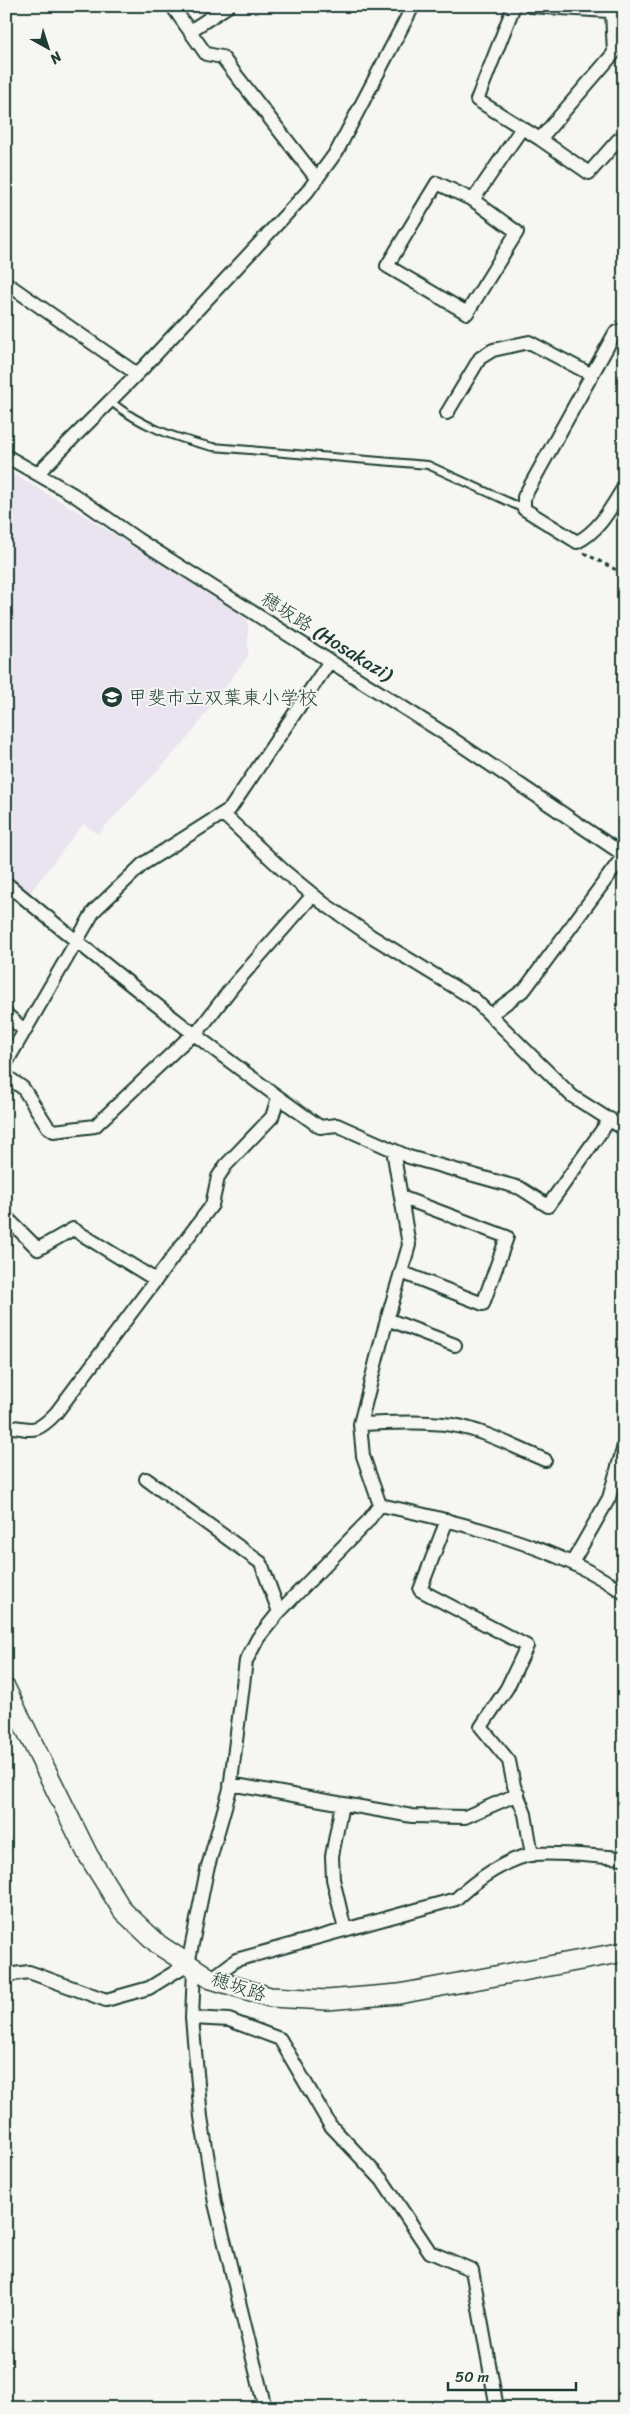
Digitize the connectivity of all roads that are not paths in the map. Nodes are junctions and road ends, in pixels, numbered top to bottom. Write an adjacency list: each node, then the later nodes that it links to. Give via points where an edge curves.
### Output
1 (172, 6): 8 (street)
2 (228, 6): 8 (street)
3 (413, 6): 12 (street, via 337,151)
4 (514, 6): 9 (street, via 477,100)
5 (530, 6): 6 (street)
6 (595, 9): 7 (street)
7 (618, 12): 10 (street, via 614,53)
8 (190, 31): 12 (street, via 206,54 222,57)
9 (522, 128): 10 (street); 13 (street)
10 (540, 139): 11 (street, via 589,172 618,140)
11 (624, 148)
12 (317, 179): 16 (street, via 230,277)
13 (473, 200): 13 (street, via 517,232 467,313 387,266 437,183)
14 (6, 283): 16 (street)
15 (624, 329): 17 (street, via 615,333)
16 (137, 374): 18 (street)
17 (592, 374): 19 (street, via 529,342 493,350 480,358); 23 (street, via 524,497)
18 (110, 401): 21 (street); 23 (lane, via 130,417 183,440 213,446 428,465)
19 (447, 413)
20 (6, 456): 21 (street, 穂坂路 (Hosakazi))
21 (37, 474): 24 (street, 穂坂路 (Hosakazi))
22 (624, 487): 23 (street, via 599,527 577,542)
23 (524, 510)
24 (330, 661): 25 (street, via 230,809); 26 (street, 穂坂路 (Hosakazi))
25 (223, 814): 28 (street); 29 (street, via 143,864 94,910)
26 (624, 855): 31 (street, via 525,989)
27 (6, 883): 29 (street)
28 (313, 895): 31 (street, via 371,936 451,983); 33 (street, via 233,986)
29 (75, 941): 32 (street); 33 (street)
30 (6, 1014): 32 (street)
31 (490, 1015): 37 (street, via 572,1096)
32 (25, 1030): 34 (street)
33 (196, 1034): 35 (street, via 95,1126 54,1132 23,1088); 36 (street)
34 (6, 1063)
35 (6, 1076)
36 (278, 1098): 38 (street, via 320,1127 338,1125); 42 (street, via 272,1117 226,1165 218,1177 212,1205)
37 (619, 1122): 38 (street, via 548,1206 520,1188)
38 (393, 1150): 39 (street)
39 (401, 1197): 41 (street, via 409,1245); 41 (street, via 507,1237 483,1304)
40 (6, 1217): 42 (street, via 38,1250 73,1229)
41 (401, 1272): 43 (street)
42 (156, 1280): 46 (street, via 43,1426 27,1430)
43 (387, 1318): 44 (street); 45 (street)
44 (455, 1345)
45 (360, 1424): 48 (street, via 414,1422 454,1425); 50 (street, via 363,1456)
46 (6, 1426)
47 (624, 1446): 52 (street, via 609,1498)
48 (545, 1460)
49 (146, 1479): 54 (street, via 261,1563)
50 (380, 1504): 51 (street); 54 (street, via 367,1522)
51 (447, 1520): 52 (street); 57 (street, via 420,1590 527,1646 507,1688 481,1727 509,1761)
52 (572, 1563): 53 (street)
53 (624, 1593)
54 (279, 1612): 56 (street, via 258,1638 246,1661)
55 (6, 1689): 63 (main road, 穂坂路, via 88,1855 123,1911 159,1945)
56 (230, 1784): 58 (street); 63 (street, via 207,1870)
57 (518, 1794): 58 (street, via 466,1817 412,1816); 59 (street)
58 (342, 1804): 61 (street, via 332,1856 333,1879)
59 (532, 1855): 60 (street); 61 (street, via 477,1879 456,1899)
60 (624, 1858)
61 (345, 1930): 65 (street, via 236,1960)
62 (624, 1952): 65 (main road, 穂坂路, via 399,1994 327,2000 270,1997)
63 (191, 1966): 64 (street, via 149,1988 106,2000 29,1972); 65 (main road, 穂坂路); 66 (street)
64 (6, 1975)
65 (211, 1979)
66 (192, 2018): 67 (street, via 200,2117 215,2202); 68 (street, via 229,2020 280,2039 330,2125 382,2180 430,2252 472,2270)
67 (265, 2408)
68 (497, 2408)

